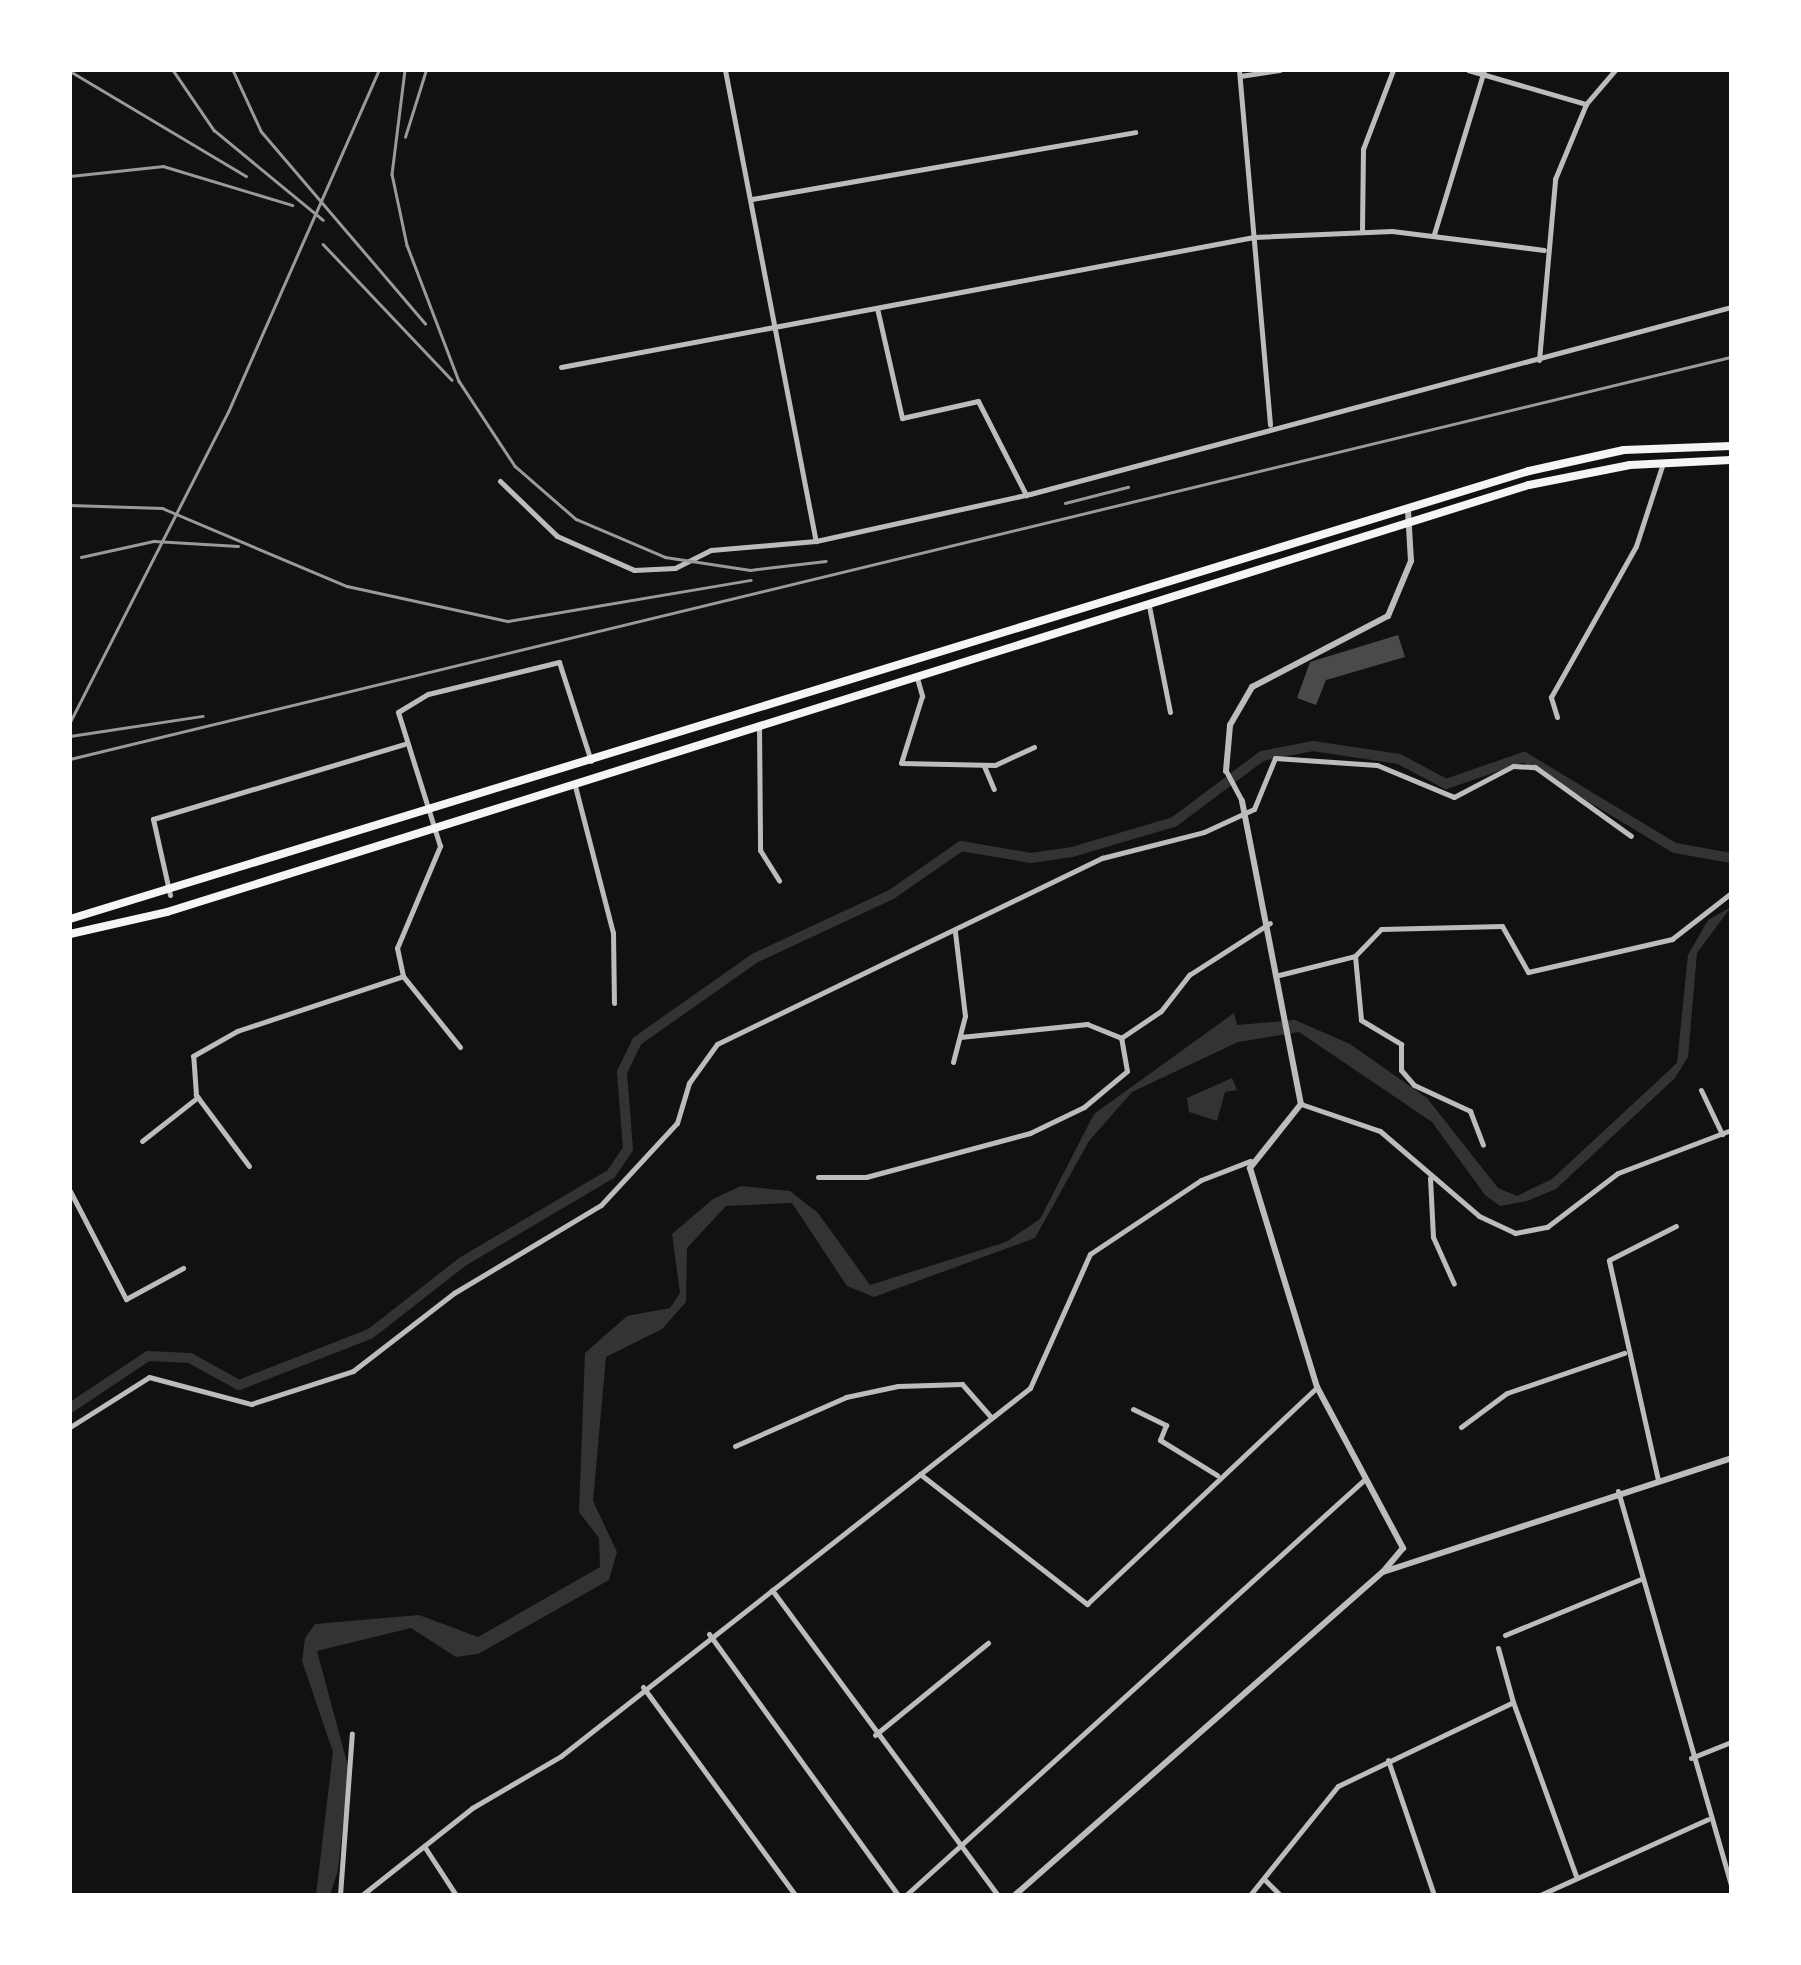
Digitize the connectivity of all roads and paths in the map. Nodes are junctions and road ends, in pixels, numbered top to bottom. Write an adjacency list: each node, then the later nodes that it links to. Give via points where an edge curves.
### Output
1 (724, 70): 10 (street)
2 (1280, 70): 7 (street)
3 (1393, 70): 11 (street, via 1363,149)
4 (1468, 70): 6 (street)
5 (1615, 70): 8 (street)
6 (1483, 72): 8 (street); 12 (street)
7 (1240, 73): 13 (street)
8 (1586, 104): 14 (street, via 1555,179)
9 (1135, 132): 10 (street)
10 (752, 199): 17 (street)
11 (1362, 230): 12 (street); 13 (street)
12 (1434, 236): 14 (street)
13 (1254, 237): 15 (street); 20 (street)
14 (1544, 250): 18 (street)
15 (877, 308): 17 (street); 25 (street, via 902,418 978,402)
16 (1731, 308): 18 (street)
17 (778, 326): 19 (street); 28 (street)
18 (1538, 360): 20 (street)
19 (561, 368)
20 (1270, 425): 25 (street)
21 (1731, 446): 26 (main road, via 1592,456)
22 (1731, 460): 23 (main road)
23 (1663, 464): 27 (main road, via 1530,485); 34 (street, via 1636,546 1550,697)
24 (500, 481): 28 (street, via 557,536 634,570 697,564 711,550)
25 (1026, 495): 28 (street)
26 (1408, 510): 27 (street); 29 (main road)
27 (1411, 523): 30 (main road); 40 (street, via 1411,560 1388,616 1252,688 1230,725)
28 (816, 541)
29 (1307, 542): 30 (main road); 38 (main road)
30 (1314, 554): 31 (main road)
31 (1150, 606): 32 (main road); 33 (street)
32 (917, 678): 35 (main road); 39 (street, via 922,696 901,763)
33 (1170, 712)
34 (1557, 718)
35 (758, 724): 41 (main road); 48 (street, via 760,850)
36 (404, 744): 38 (street, via 398,712 428,694 559,662); 45 (street); 50 (street, via 153,820)
37 (1034, 747): 39 (street)
38 (590, 762): 45 (main road)
39 (984, 766): 42 (street)
40 (1226, 771): 43 (street)
41 (575, 784): 46 (main road); 58 (street, via 613,933)
42 (994, 788)
43 (1242, 801): 44 (street)
44 (1246, 812): 47 (street, via 1258,803 1266,765 1293,754 1395,769 1454,797 1522,764); 52 (street); 53 (street, via 1102,858)
45 (425, 814): 46 (street); 50 (main road)
46 (434, 828): 54 (main road); 57 (street, via 440,846 425,898 397,948)
47 (1630, 836)
48 (779, 882)
49 (1731, 893): 55 (street, via 1672,939 1528,972 1502,926 1381,929)
50 (170, 895): 51 (main road)
51 (70, 919)
52 (1270, 923): 56 (street); 60 (street, via 1188,975 1161,1011)
53 (955, 931): 59 (street); 82 (street, via 718,1044 689,1083 678,1122 601,1204 454,1293 353,1370 251,1404 149,1377)
54 (70, 934)
55 (1355, 956): 56 (street); 69 (street, via 1361,1020 1401,1044 1401,1070 1414,1085 1470,1111)
56 (1279, 975): 65 (street)
57 (403, 976): 61 (street); 64 (street, via 238,1031 192,1056)
58 (614, 1003)
59 (960, 1037): 60 (street, via 1087,1024); 62 (street)
60 (1122, 1038): 72 (street, via 1127,1070 1084,1108 1030,1133 866,1177)
61 (460, 1048)
62 (954, 1062)
63 (1701, 1090): 67 (street)
64 (198, 1097): 68 (street); 71 (street)
65 (1300, 1104): 70 (street); 73 (street, via 1380,1130)
66 (1731, 1130): 67 (street)
67 (1722, 1134): 73 (street, via 1618,1173 1530,1234 1498,1226)
68 (142, 1141)
69 (1483, 1146)
70 (1250, 1161): 79 (street); 81 (street, via 1200,1180 1090,1254 1038,1378)
71 (248, 1166)
72 (818, 1177)
73 (1430, 1178): 77 (street, via 1433,1236)
74 (70, 1190): 76 (street, via 126,1298)
75 (1676, 1226): 78 (street, via 1632,1240 1609,1260)
76 (183, 1268)
77 (1454, 1284)
78 (1624, 1352): 83 (street, via 1507,1393); 89 (street)
79 (1317, 1387): 87 (street); 88 (street)
80 (1133, 1409): 87 (street, via 1166,1425 1160,1440)
81 (990, 1417): 84 (street, via 962,1384 898,1386 846,1397); 86 (street)
82 (70, 1427)
83 (1462, 1427)
84 (735, 1446)
85 (1731, 1458): 89 (street)
86 (920, 1474): 87 (street, via 1087,1604 1113,1588); 95 (street)
87 (1217, 1475)
88 (1368, 1476): 91 (street); 108 (street)
89 (1658, 1480): 90 (street)
90 (1618, 1491): 92 (street); 94 (street)
91 (1402, 1548): 92 (street); 93 (street)
92 (1411, 1564): 93 (street)
93 (1383, 1572): 120 (street)
94 (1642, 1579): 97 (street); 105 (street)
95 (772, 1590): 96 (street); 103 (street)
96 (709, 1634): 100 (street); 117 (street)
97 (1505, 1635)
98 (988, 1644): 103 (street)
99 (1498, 1648): 101 (street)
100 (643, 1687): 109 (street, via 561,1756); 116 (street)
101 (1513, 1702): 106 (street); 110 (street)
102 (352, 1733): 113 (street)
103 (875, 1736): 108 (street)
104 (1731, 1742): 105 (street)
105 (1690, 1758): 107 (street)
106 (1388, 1760): 111 (street, via 1321,1799 1307,1834); 123 (street)
107 (1708, 1819): 110 (street); 112 (street)
108 (959, 1845): 118 (street); 119 (street)
109 (424, 1846): 114 (street); 115 (street)
110 (1576, 1876): 124 (street)
111 (1265, 1880): 121 (street); 122 (street)
112 (1731, 1884)
113 (340, 1895)
114 (362, 1895)
115 (456, 1895)
116 (796, 1895)
117 (898, 1895)
118 (906, 1895)
119 (998, 1895)
120 (1015, 1895)
121 (1250, 1895)
122 (1280, 1895)
123 (1434, 1895)
124 (1540, 1895)

